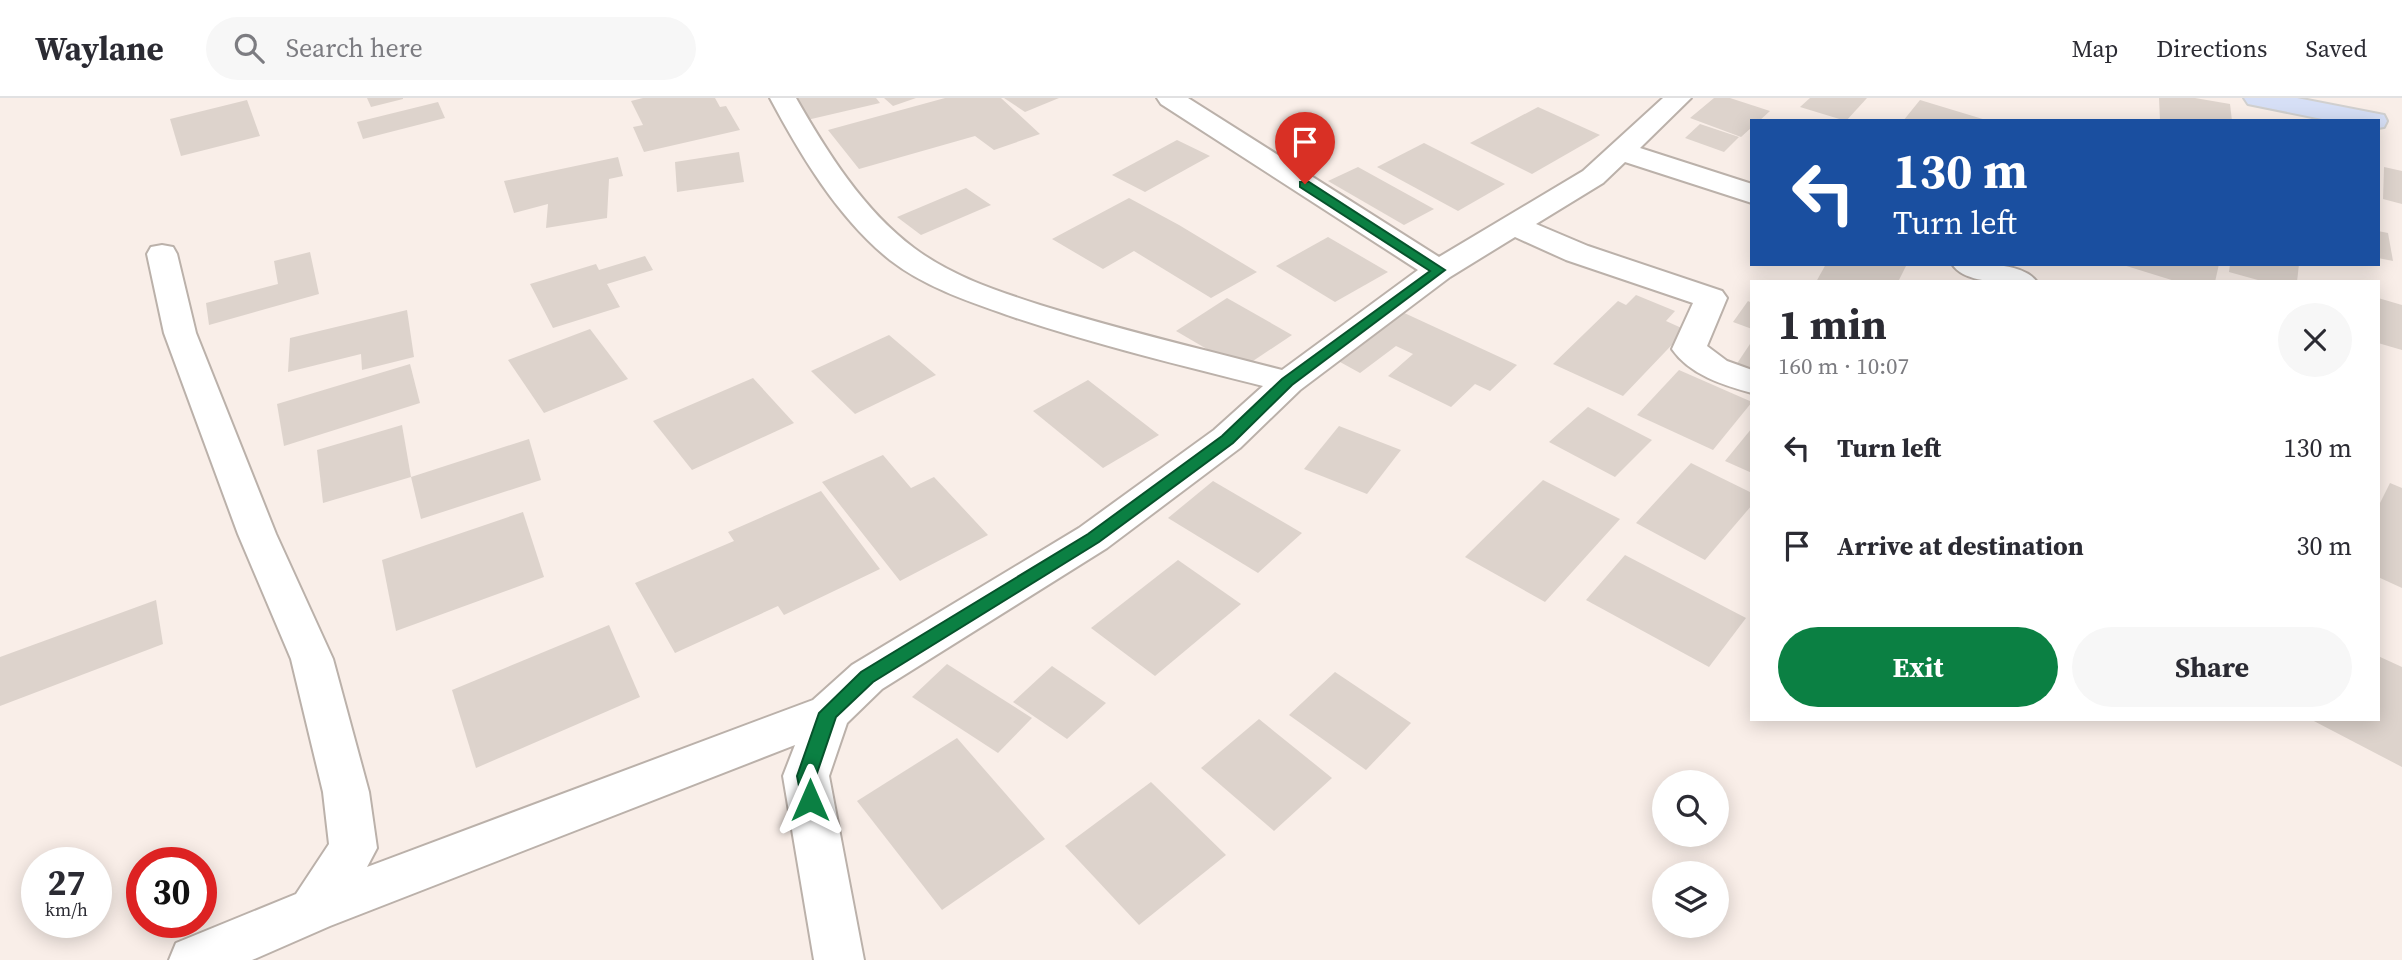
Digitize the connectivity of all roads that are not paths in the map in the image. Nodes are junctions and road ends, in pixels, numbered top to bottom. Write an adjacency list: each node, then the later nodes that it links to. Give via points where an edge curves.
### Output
1 (783, 98): 17 (street, via 852,203 889,243 921,268 965,290 1061,323)
2 (1170, 98): 14 (street)
3 (1678, 98): 9 (street)
4 (2257, 98): 5 (main road)
5 (2296, 102): 6 (main road)
6 (2368, 119)
7 (2380, 122): 8 (main road)
8 (2402, 126)
9 (1620, 151): 10 (street); 11 (street, via 1593,177)
10 (1750, 193)
11 (1514, 225): 14 (street); 16 (street, via 1577,253 1711,298 1689,349 1715,369)
12 (162, 254): 19 (street, via 180,334 257,534 312,659 346,792 353,848)
13 (1973, 266): 15 (street)
14 (1439, 270): 17 (street)
15 (2015, 280)
16 (1750, 381)
17 (1287, 382): 18 (street, via 1227,439 1134,509 867,677)
18 (828, 713): 19 (street); 21 (street, via 806,776)
19 (313, 911): 20 (street)
20 (194, 960)
21 (839, 960)

